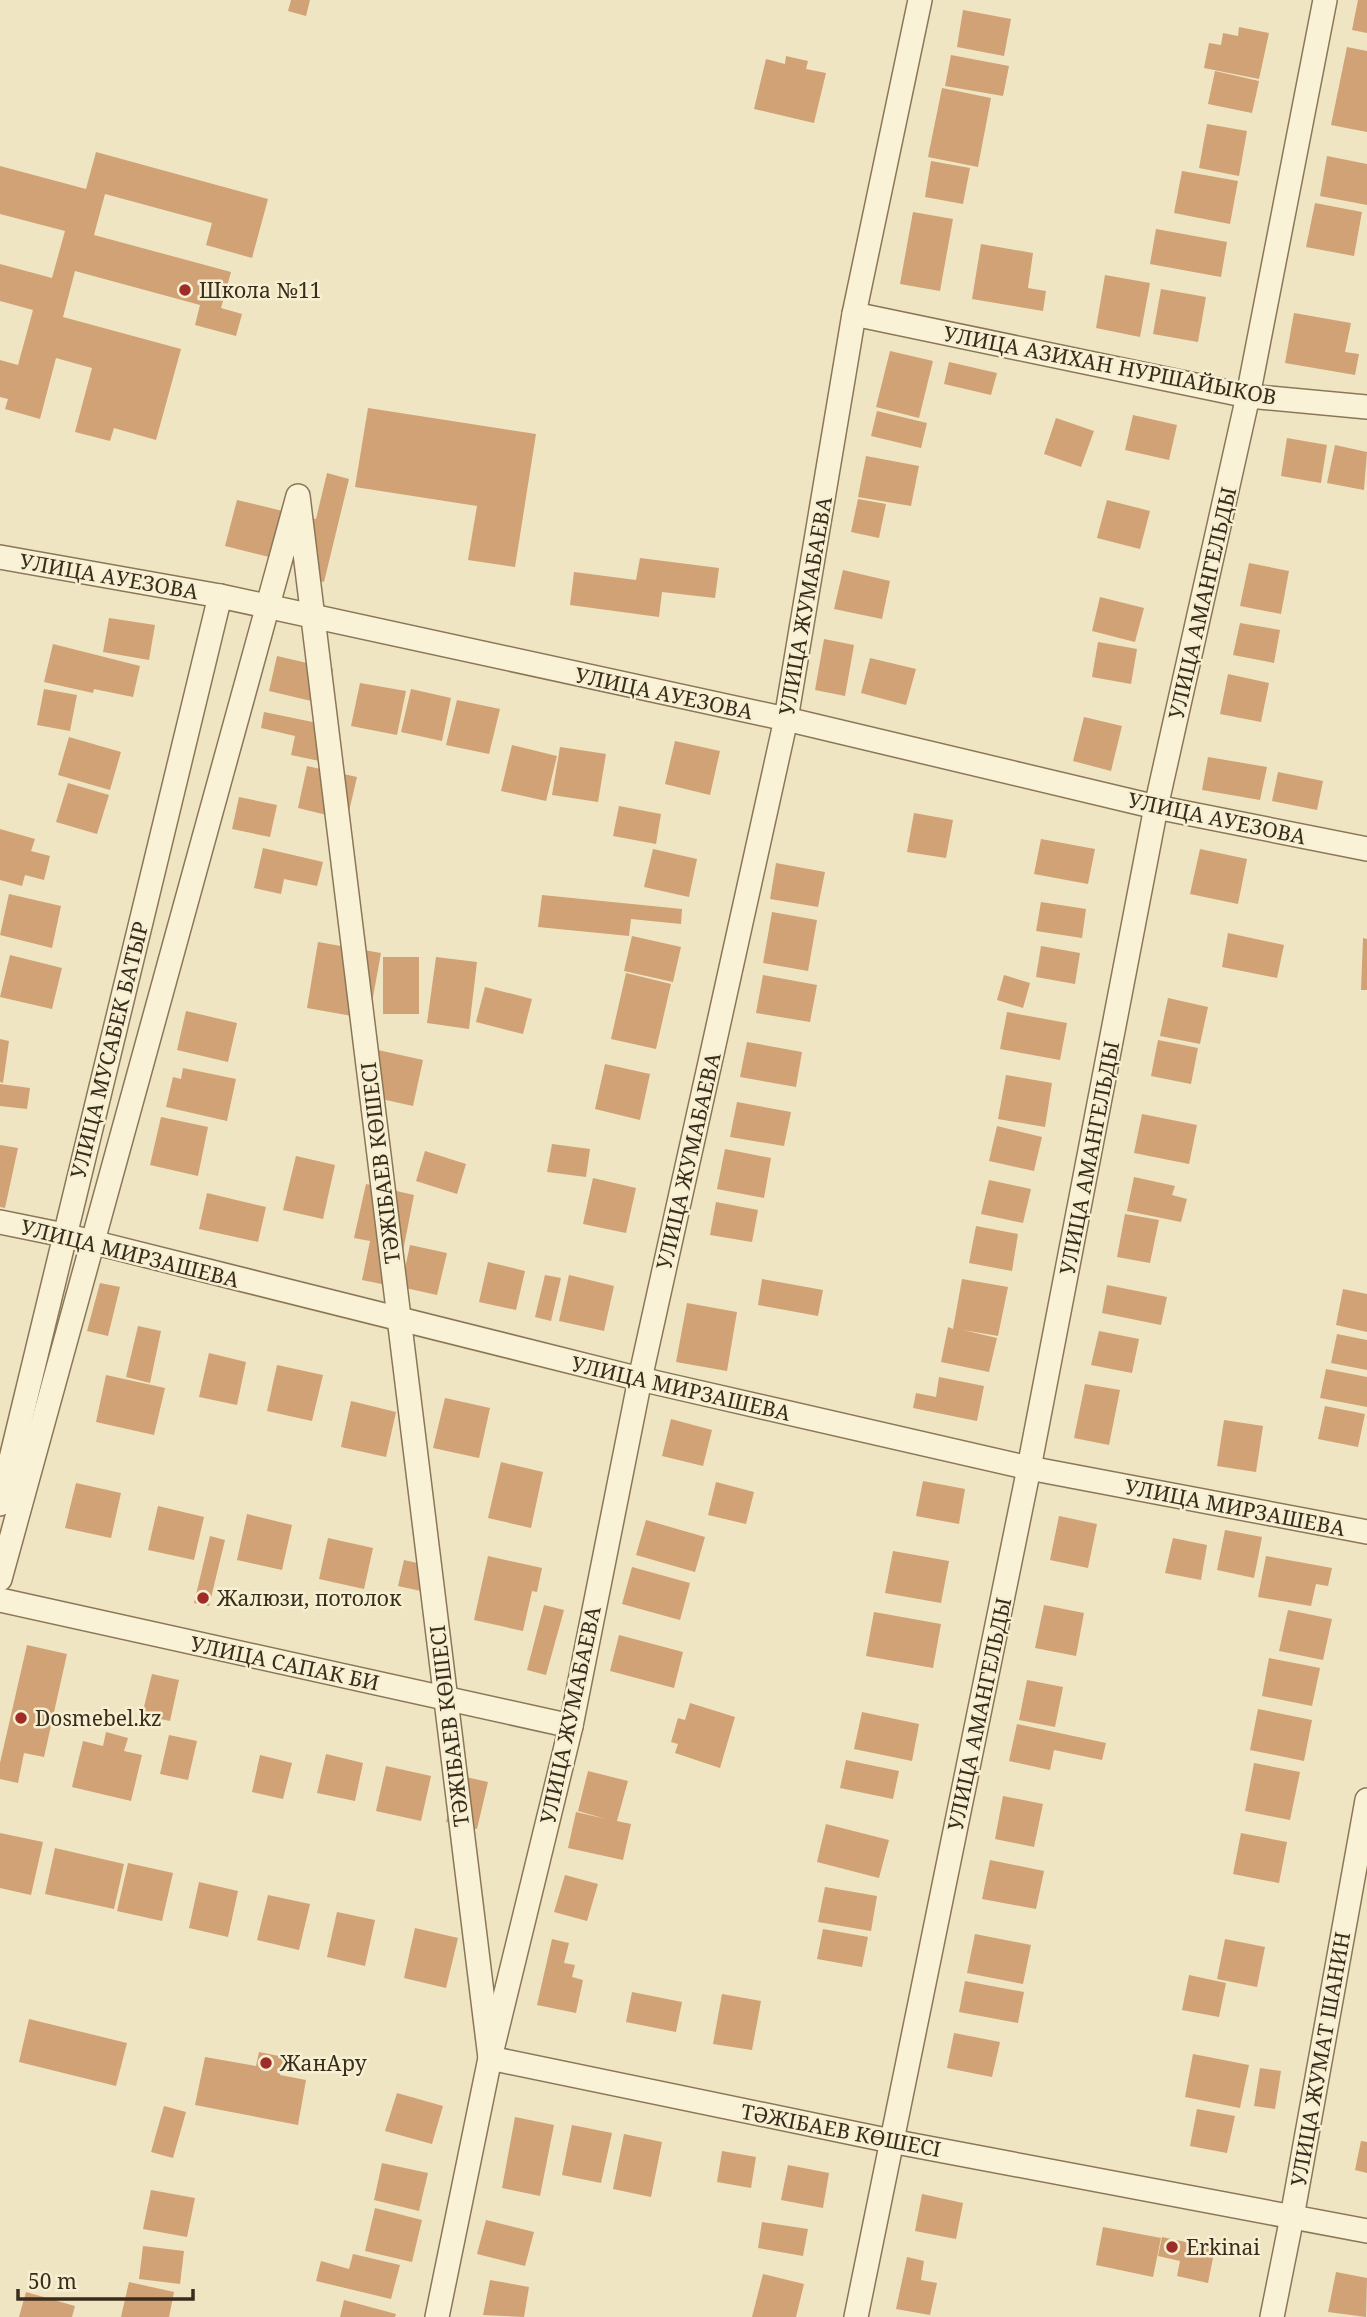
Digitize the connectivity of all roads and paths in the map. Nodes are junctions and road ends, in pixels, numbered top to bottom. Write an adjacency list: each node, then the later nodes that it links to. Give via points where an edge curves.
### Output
1 (920, 0): 3 (street, УЛИЦА ЖУМАБАЕВА)
2 (1325, 0): 4 (street, УЛИЦА АМАНГЕЛЬДЫ)
3 (854, 314): 4 (street, УЛИЦА АЗИХАН НУРШАЙЫКОВ); 8 (street, УЛИЦА ЖУМАБАЕВА)
4 (1248, 396): 5 (street, УЛИЦА АЗИХАН НУРШАЙЫКОВ); 9 (street, УЛИЦА АМАНГЕЛЬДЫ)
5 (1367, 407)
6 (0, 556): 7 (street, УЛИЦА АУЕЗОВА)
7 (220, 596): 8 (street, УЛИЦА АУЕЗОВА); 12 (street, УЛИЦА МУСАБЕК БАТЫР)
8 (786, 719): 9 (street, УЛИЦА АУЕЗОВА); 13 (street, УЛИЦА ЖУМАБАЕВА)
9 (1156, 807): 10 (street, УЛИЦА АУЕЗОВА); 14 (street, УЛИЦА АМАНГЕЛЬДЫ)
10 (1367, 849)
11 (0, 1222): 12 (street, УЛИЦА МИРЗАШЕВА)
12 (64, 1235): 13 (street, УЛИЦА МИРЗАШЕВА); 15 (street, УЛИЦА МУСАБЕК БАТЫР)
13 (640, 1379): 14 (street, УЛИЦА МИРЗАШЕВА); 19 (street, УЛИЦА ЖУМАБАЕВА)
14 (1029, 1468): 16 (street, УЛИЦА МИРЗАШЕВА); 22 (street, УЛИЦА АМАНГЕЛЬДЫ)
15 (0, 1504)
16 (1367, 1532)
17 (0, 1579): 21 (street, ТӘЖІБАЕВ КӨШЕСІ, via 298,496)
18 (0, 1600): 19 (street, УЛИЦА САПАК БИ)
19 (571, 1726): 21 (street, УЛИЦА ЖУМАБАЕВА)
20 (1367, 1800): 23 (street, УЛИЦА ЖУМАТ ШАНИН)
21 (490, 2057): 22 (street, ТӘЖІБАЕВ КӨШЕСІ); 25 (street, УЛИЦА ЖУМАБАЕВА)
22 (891, 2141): 23 (street, ТӘЖІБАЕВ КӨШЕСІ); 26 (street, УЛИЦА АМАНГЕЛЬДЫ)
23 (1292, 2217): 24 (street, ТӘЖІБАЕВ КӨШЕСІ); 27 (street, УЛИЦА ЖУМАТ ШАНИН)
24 (1367, 2231)
25 (437, 2317)
26 (856, 2317)
27 (1272, 2317)

